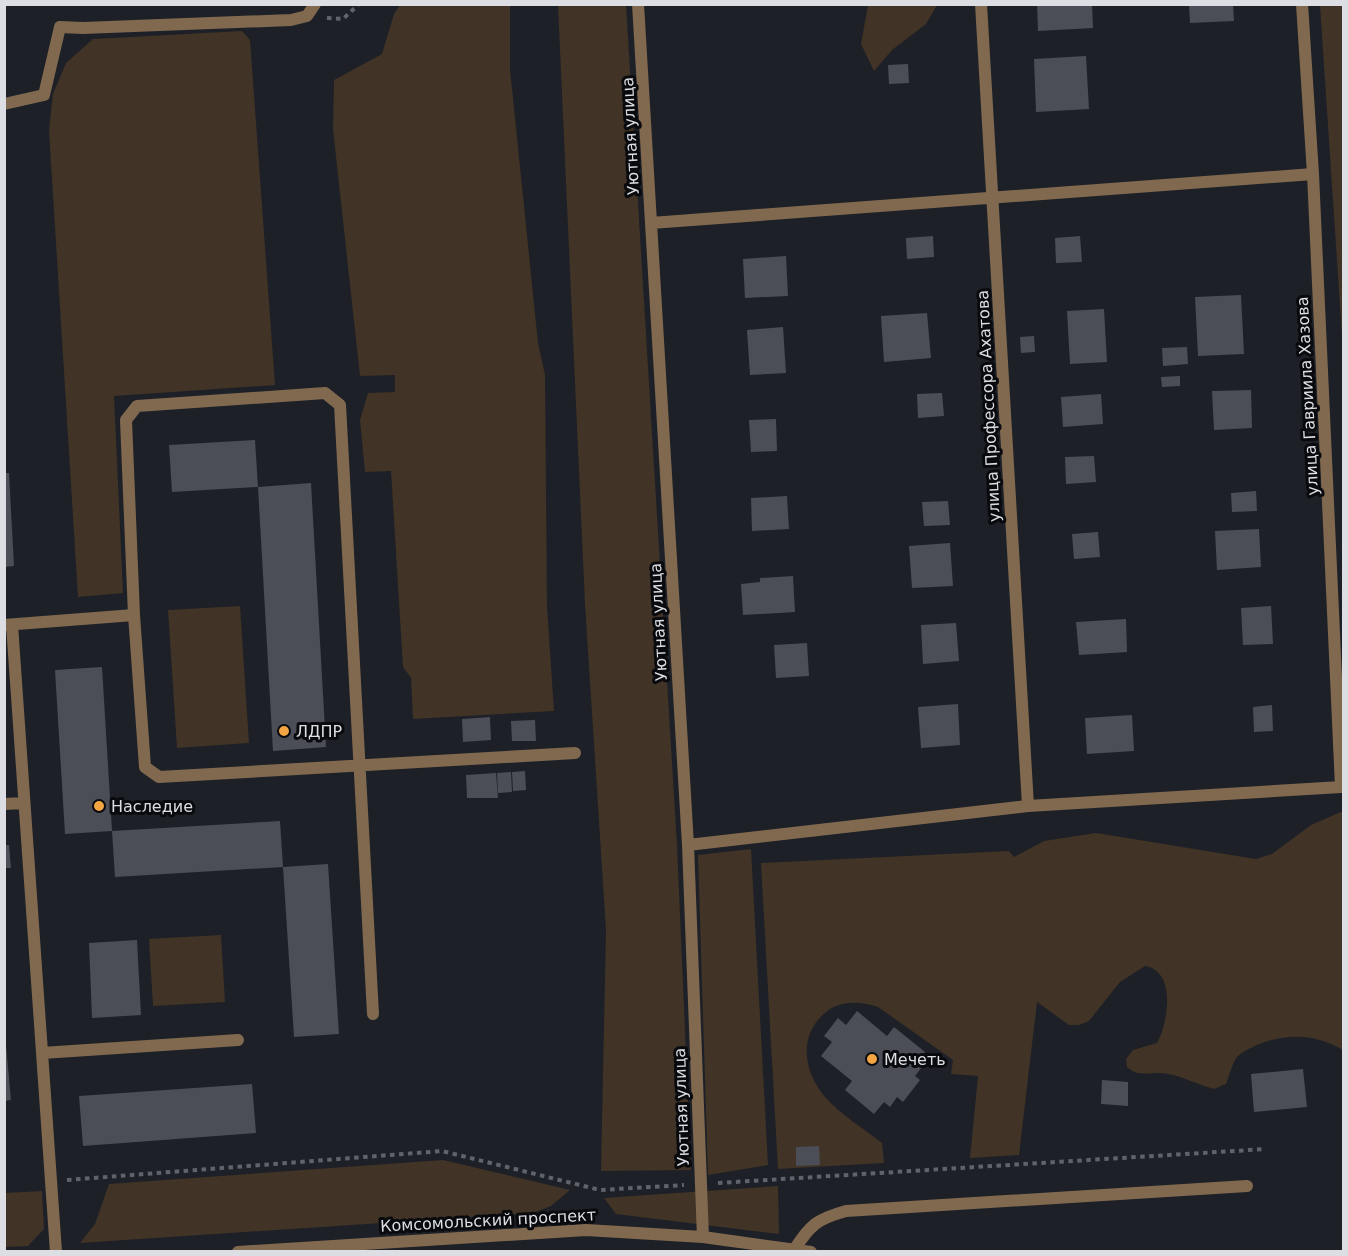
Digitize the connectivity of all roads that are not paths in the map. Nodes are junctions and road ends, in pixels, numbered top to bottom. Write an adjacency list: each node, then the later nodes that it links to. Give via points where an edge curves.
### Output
1 (315, 4): 5 (street, via 307,16 291,20 60,27 44,95)
2 (638, 4): 8 (street, Уютная улица)
3 (981, 4): 7 (street, улица Профессора Ахатова)
4 (1302, 4): 6 (street, улица Гавриила Хазова)
5 (4, 104)
6 (1313, 174): 7 (street); 15 (street, улица Гавриила Хазова, via 1341,787)
7 (992, 199): 8 (street); 15 (street, улица Профессора Ахатова)
8 (651, 223): 16 (street, Уютная улица)
9 (134, 615): 10 (street); 12 (street, via 145,767 159,777); 12 (street, via 126,420 137,406 326,393 340,405)
10 (8, 625): 13 (street)
11 (575, 753): 12 (street)
12 (360, 766): 17 (street)
13 (24, 803): 14 (street); 19 (street)
14 (4, 804)
15 (1028, 806): 16 (street)
16 (688, 846): 21 (street, Уютная улица)
17 (373, 1014)
18 (238, 1040): 19 (street)
19 (42, 1053): 23 (street)
20 (1247, 1186): 22 (street, via 846,1211 808,1227)
21 (703, 1237): 22 (street, Комсомольский проспект); 24 (street, Комсомольский проспект, via 586,1230)
22 (794, 1250): 25 (street, Комсомольский проспект)
23 (56, 1251)
24 (238, 1251)
25 (811, 1251)

